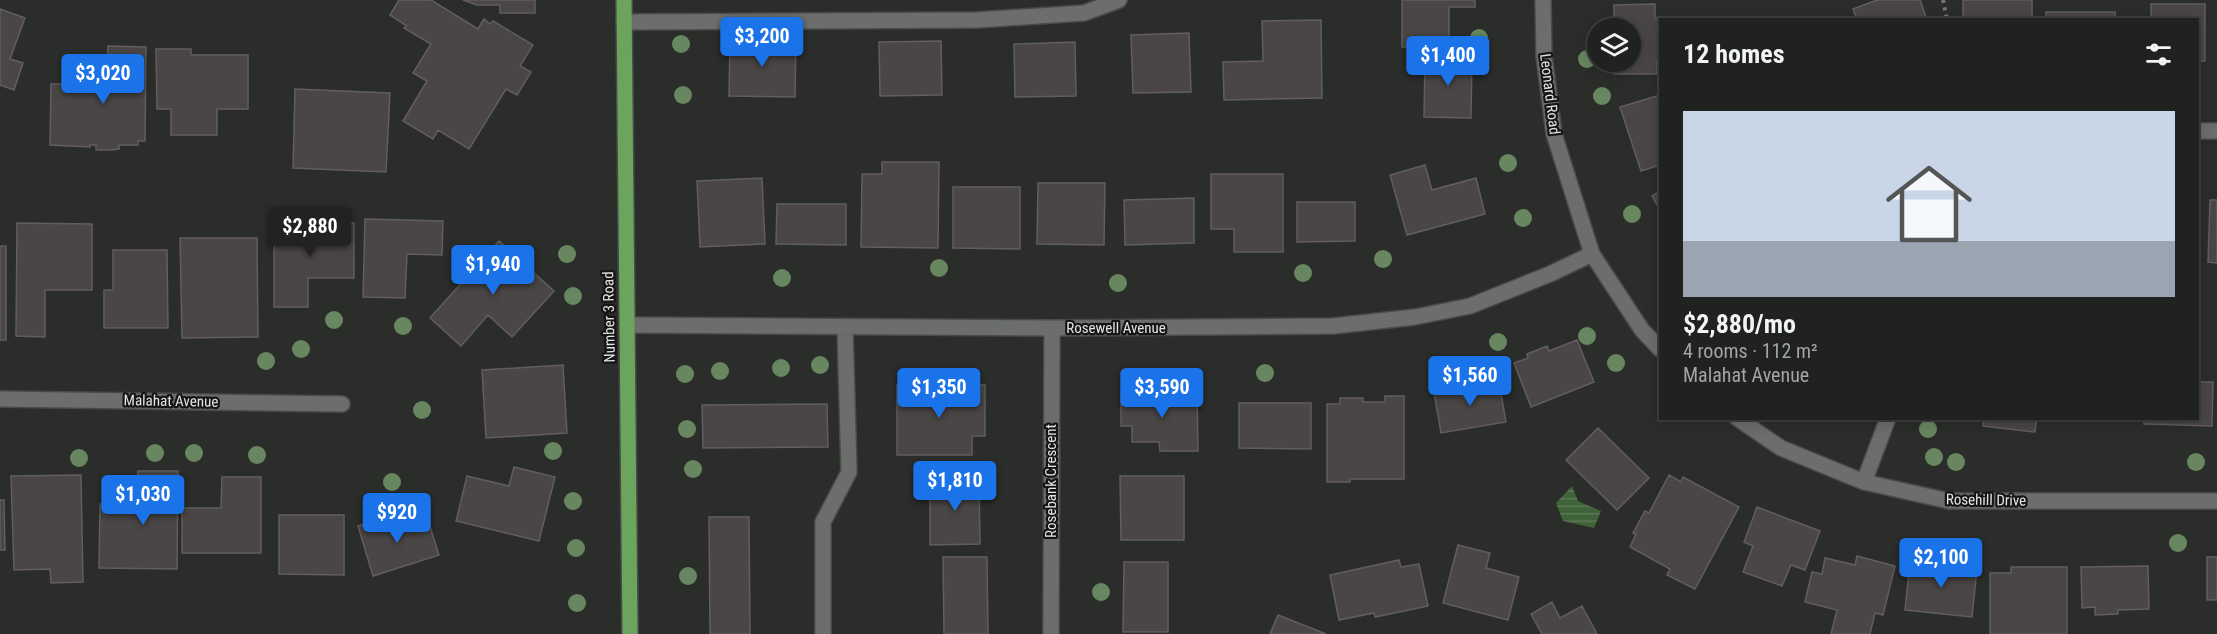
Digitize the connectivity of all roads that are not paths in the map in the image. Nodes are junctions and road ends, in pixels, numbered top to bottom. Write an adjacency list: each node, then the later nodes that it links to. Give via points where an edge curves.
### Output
1 (624, 0): 4 (main road, Number 3 Road)
2 (1119, 0): 4 (street, via 1084,13 976,20)
3 (1543, 0): 7 (street, Leonard Road, via 1544,56 1554,134)
4 (624, 22): 8 (main road, Number 3 Road)
5 (2199, 131): 6 (street)
6 (2217, 131)
7 (1592, 254): 10 (street, Rosewell Avenue, via 1470,306 1415,317 1333,326); 11 (street, via 1642,330)
8 (627, 325): 9 (street, Rosewell Avenue); 18 (main road, Number 3 Road)
9 (845, 327): 10 (street, Rosewell Avenue); 19 (street, via 849,472 823,522)
10 (1052, 328): 20 (street, Rosebank Crescent)
11 (1659, 348)
12 (0, 399): 13 (street, Malahat Avenue)
13 (342, 404)
14 (1740, 420): 16 (street, Rosehill Drive, via 1781,448)
15 (1887, 420): 16 (street)
16 (1864, 482): 17 (street, Rosehill Drive, via 1949,501)
17 (2217, 501)
18 (630, 634)
19 (823, 634)
20 (1051, 634)

